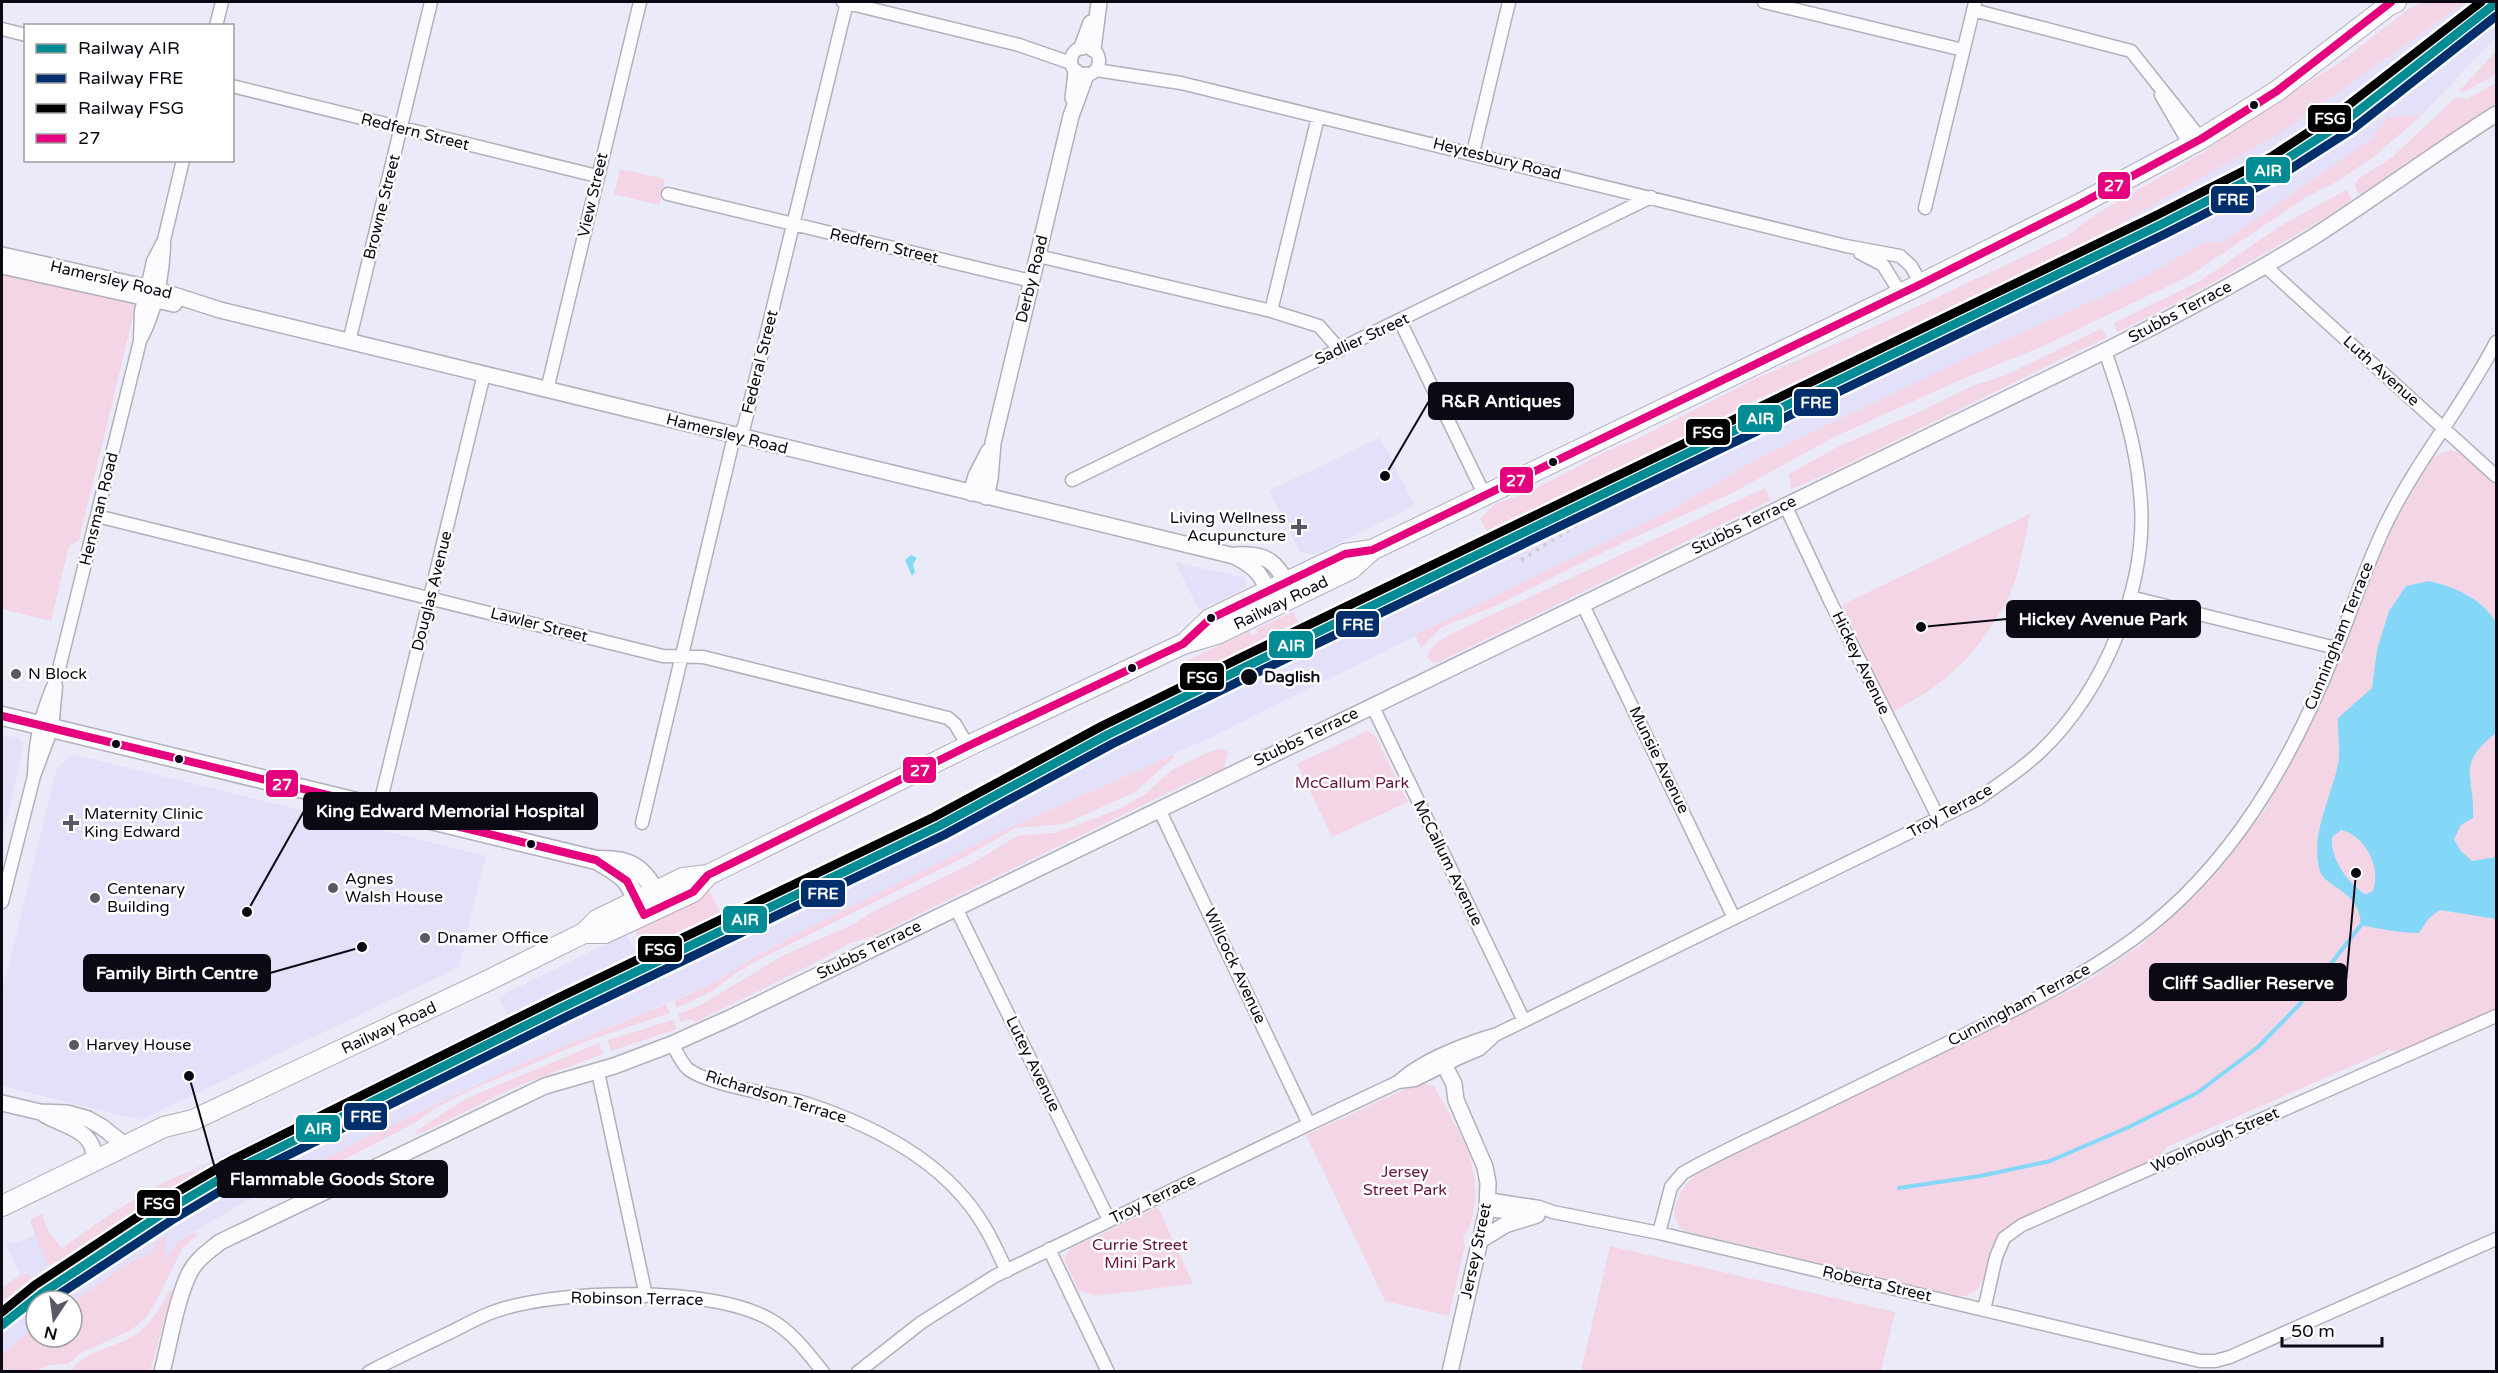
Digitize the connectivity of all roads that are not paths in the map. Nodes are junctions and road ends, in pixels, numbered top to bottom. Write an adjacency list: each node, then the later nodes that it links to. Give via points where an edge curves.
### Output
1 (222, 2): 10 (street)
2 (431, 2): 18 (street, Browne Street)
3 (640, 2): 22 (street, View Street)
4 (845, 2): 14 (street, Heytesbury Road); 26 (street, Federal Street)
5 (1509, 2): 20 (street)
6 (1764, 2): 13 (street)
7 (2392, 3): 19 (main road, Railway Road, via 2277,91)
8 (1098, 5): 14 (street, Derby Road)
9 (1974, 5): 13 (street); 19 (street, via 2131,51)
10 (216, 24)
11 (2, 29): 12 (street)
12 (24, 34)
13 (1963, 50): 25 (street)
14 (1085, 61): 17 (street, Heytesbury Road); 29 (street, Derby Road)
15 (234, 86): 18 (street, Redfern Street)
16 (2496, 114): 31 (street, Stubbs Terrace)
17 (1318, 117): 20 (street, Heytesbury Road); 36 (street)
18 (400, 128): 22 (street, Redfern Street); 38 (street, Browne Street)
19 (2195, 142): 33 (main road, Railway Road)
20 (1473, 153): 24 (street, Heytesbury Road)
21 (183, 162): 34 (street, Hensman Road, via 164,240 153,261)
22 (597, 176): 43 (street, View Street)
23 (668, 194): 26 (street, Redfern Street)
24 (1651, 197): 27 (street, Heytesbury Road); 37 (street, Sadlier Street)
25 (1924, 208)
26 (794, 224): 32 (street, Redfern Street); 45 (street, Federal Street, via 744,427)
27 (1846, 246): 33 (street, Heytesbury Road, via 1900,256); 35 (street, Heytesbury Road, via 1883,265)
28 (2, 255): 34 (street, Hamersley Road)
29 (1038, 256): 32 (street, Derby Road); 36 (street)
30 (2, 266): 34 (street, Hamersley Road)
31 (2265, 266): 41 (street, Stubbs Terrace); 44 (street, Luth Avenue)
32 (1031, 281): 48 (street, Derby Road, via 993,443 976,476)
33 (1921, 284): 35 (main road, Railway Road)
34 (151, 294): 38 (street, Hamersley Road); 51 (street, Hensman Road, via 149,323 140,341)
35 (1901, 294): 49 (main road, Railway Road)
36 (1271, 311): 40 (street, via 1319,326)
37 (1400, 321): 40 (street, Sadlier Street); 49 (street)
38 (349, 342): 42 (street, Hamersley Road)
39 (2496, 342): 44 (street, Cunningham Terrace)
40 (1340, 350): 47 (street, Sadlier Street)
41 (2105, 351): 50 (street, Stubbs Terrace); 54 (street, Troy Terrace, via 2135,456 2141,494)
42 (484, 374): 43 (street, Hamersley Road); 53 (street, Douglas Avenue)
43 (547, 390): 45 (street, Hamersley Road)
44 (2444, 429): 46 (street, Luth Avenue); 56 (street, Cunningham Terrace, via 2387,521)
45 (738, 436): 48 (street, Hamersley Road); 57 (street, Federal Street, via 732,445)
46 (2496, 476)
47 (1072, 480)
48 (978, 495): 52 (street, Hamersley Road, via 1234,556 1251,564)
49 (1485, 496): 52 (main road, Railway Road, via 1372,550 1351,568)
50 (1785, 505): 55 (street, Stubbs Terrace); 64 (street, Hickey Avenue)
51 (97, 516): 53 (street, Lawler Street); 60 (street, Hensman Road)
52 (1281, 594): 61 (main road, Railway Road, via 1217,634 1183,644)
53 (430, 597): 57 (street, Lawler Street, via 663,656); 62 (street, Douglas Avenue)
54 (2130, 597): 56 (street); 64 (street, Troy Terrace, via 2120,632 2103,667 2060,730 2016,772)
55 (1582, 603): 58 (street, Stubbs Terrace); 71 (street, Munsie Avenue)
56 (2336, 648): 88 (street, Cunningham Terrace, via 2312,705 2266,792 2227,849 2170,909 2133,940 2078,976 1683,1173 1671,1187)
57 (683, 656): 61 (street, Lawler Street, via 704,657 948,718); 65 (street, Federal Street)
58 (1372, 705): 63 (street, Stubbs Terrace); 73 (street, McCallum Avenue)
59 (2, 716): 60 (main road)
60 (45, 727): 62 (main road); 68 (street, Hensman Road)
61 (968, 746): 67 (main road, Railway Road, via 708,875 693,892)
62 (379, 807): 66 (main road)
63 (1159, 809): 70 (street, Stubbs Terrace); 80 (street, Willcock Avenue)
64 (1940, 819): 71 (street, Troy Terrace)
65 (642, 823)
66 (596, 860): 67 (main road, via 618,859 638,868); 69 (main road, via 629,881)
67 (659, 899): 69 (main road, Railway Road)
68 (2, 902)
69 (641, 908): 79 (main road, Railway Road, via 605,933 584,933)
70 (956, 908): 74 (street, Stubbs Terrace); 87 (street, Lutey Avenue)
71 (1734, 918): 73 (street, Troy Terrace)
72 (2496, 1016): 94 (street, Woolnough Street, via 2022,1225 2004,1238)
73 (1524, 1021): 75 (street, Troy Terrace, via 1476,1040)
74 (672, 1044): 76 (street, Stubbs Terrace); 92 (street, Richardson Terrace, via 687,1068 704,1077 807,1103 856,1122 917,1157 951,1184 983,1224)
75 (1437, 1063): 80 (street, Troy Terrace, via 1415,1080 1398,1082); 83 (street, Jersey Street, via 1445,1088 1456,1100 1485,1167)
76 (598, 1072): 93 (street); 96 (street, Stubbs Terrace, via 545,1086 220,1242 191,1271)
77 (2, 1103): 78 (street)
78 (40, 1112): 81 (street, via 88,1119); 82 (street, via 87,1136 94,1147)
79 (193, 1120): 81 (main road, Railway Road, via 164,1127); 86 (main road, Railway Road, via 167,1140)
80 (1309, 1124): 87 (street, Troy Terrace)
81 (126, 1146): 82 (main road, Railway Road)
82 (94, 1162): 84 (main road, Railway Road)
83 (1487, 1205): 85 (street, Roberta Street, via 1539,1207); 90 (street, Jersey Street)
84 (2, 1206)
85 (1545, 1214): 88 (street, Roberta Street); 90 (street, via 1505,1225)
86 (2, 1220)
87 (1109, 1220): 91 (street, Troy Terrace)
88 (1659, 1233): 94 (street, Roberta Street)
89 (2496, 1239): 95 (street, via 2230,1357)
90 (1479, 1241): 101 (street, Jersey Street)
91 (1049, 1249): 92 (street, Troy Terrace); 100 (street)
92 (1007, 1271): 99 (street, Troy Terrace, via 922,1322)
93 (646, 1296): 97 (street, Robinson Terrace, via 544,1298 513,1306 491,1312); 98 (street, Robinson Terrace, via 747,1308 772,1321 798,1342)
94 (1984, 1310): 95 (street, Roberta Street)
95 (2199, 1366)
96 (162, 1371)
97 (369, 1371)
98 (823, 1371)
99 (858, 1371)
100 (1108, 1371)
101 (1450, 1371)

